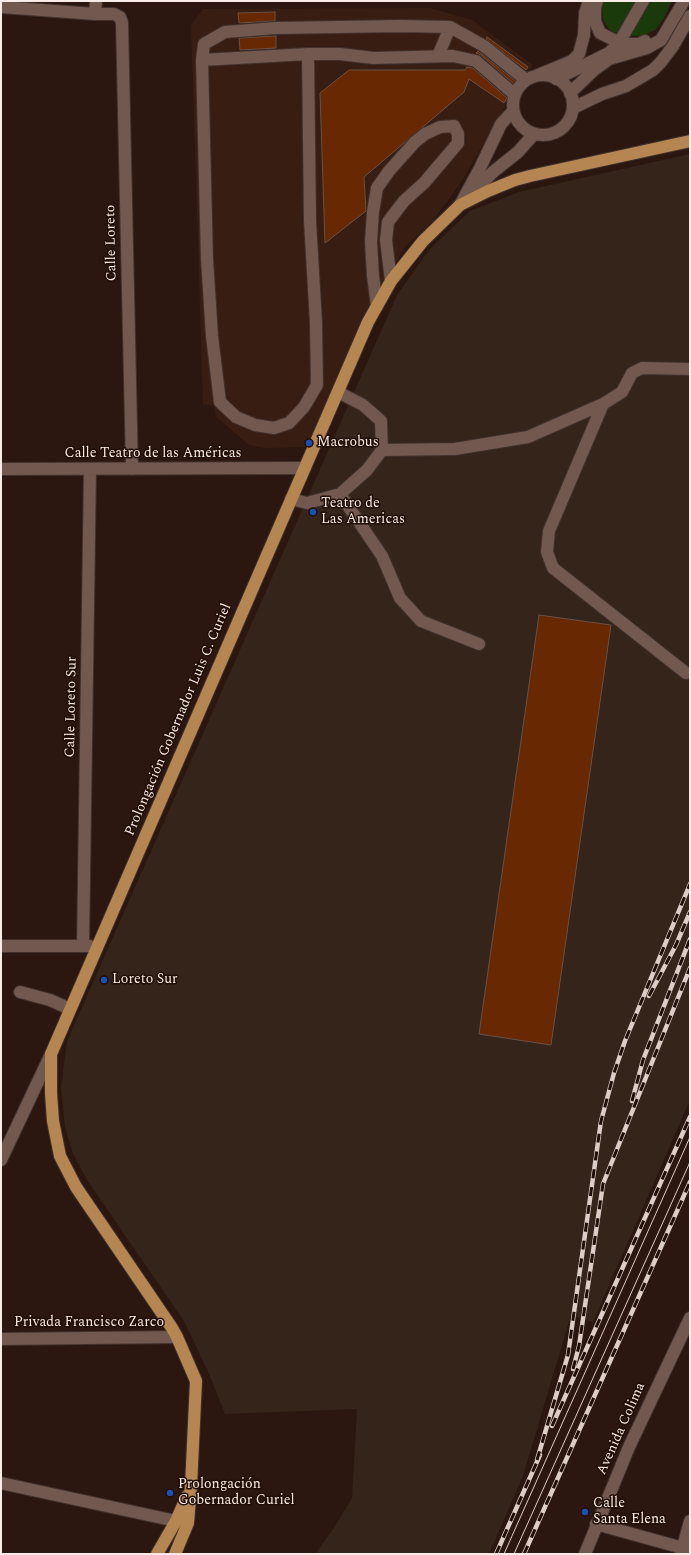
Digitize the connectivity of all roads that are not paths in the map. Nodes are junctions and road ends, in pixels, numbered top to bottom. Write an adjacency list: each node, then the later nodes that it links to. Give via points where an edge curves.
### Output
1 (96, 1): 8 (street)
2 (589, 1): 15 (street, via 585,13 584,36 576,58)
3 (597, 1): 11 (street, via 595,21 600,33)
4 (643, 1): 11 (street)
5 (678, 1): 11 (street, via 664,28 658,34 639,44)
6 (684, 1): 18 (street, via 661,40 654,45 610,59 594,70)
7 (1, 7): 8 (street)
8 (95, 14): 35 (street, Calle Loreto, via 114,14 120,17 122,23)
9 (690, 16): 19 (street, via 672,46 653,70 626,86)
10 (450, 27): 13 (street); 14 (street, via 276,28 225,32 204,44); 15 (street, via 484,46)
11 (619, 43): 16 (street, via 608,53)
12 (308, 54): 13 (street, via 373,58); 14 (street); 14 (street, via 310,221 317,385 304,407 289,423 274,428 255,425 236,417 220,402 207,259)
13 (438, 56): 17 (street, via 476,61)
14 (202, 60)
15 (530, 78): 16 (street, via 543,75); 17 (street, via 519,86)
16 (556, 79): 18 (street, via 563,82)
17 (514, 94): 20 (street)
18 (570, 94): 19 (street)
19 (573, 108): 21 (street, via 571,116 562,128 549,135)
20 (513, 111): 21 (street, via 520,125); 23 (street, via 502,124)
21 (534, 134): 23 (street)
22 (690, 141): 23 (main road, Prolongación Gobernador Luis C. Curiel, via 515,180)
23 (460, 205): 26 (main road, Prolongación Gobernador Luis C. Curiel, via 423,241)
24 (372, 221): 25 (street); 25 (street, via 377,188 389,171 425,134 440,127 454,126 458,134 458,143); 27 (street, via 371,242)
25 (388, 222): 26 (street, via 386,240)
26 (391, 281): 27 (main road, Prolongación Gobernador Luis C. Curiel)
27 (377, 306): 29 (main road, Prolongación Gobernador Luis C. Curiel)
28 (690, 369): 30 (street, via 642,368 632,373 622,392)
29 (338, 392): 31 (street, via 363,405 381,421); 32 (main road, Prolongación Gobernador Luis C. Curiel)
30 (603, 404): 31 (street, via 528,437 455,449); 39 (street, via 549,532 547,552 553,568)
31 (382, 450): 36 (street, via 367,470)
32 (305, 468): 35 (street, Calle Teatro de las Américas); 37 (main road, Prolongación Gobernador Luis C. Curiel)
33 (1, 469): 34 (street, Calle Teatro de las Américas)
34 (90, 469): 35 (street, Calle Teatro de las Américas); 41 (street, Calle Loreto Sur)
35 (132, 469)
36 (340, 494): 37 (street, via 308,503); 38 (street, via 382,556 400,598 421,621)
37 (291, 499): 42 (main road, Prolongación Gobernador Luis C. Curiel)
38 (479, 644)
39 (686, 673)
40 (1, 946): 41 (street)
41 (83, 946): 42 (street)
42 (98, 946): 44 (main road, Prolongación Gobernador Luis C. Curiel)
43 (20, 992): 44 (street)
44 (70, 1008): 45 (main road, Prolongación Gobernador Luis C. Curiel)
45 (51, 1054): 46 (street); 48 (main road, Prolongación Gobernador Luis C. Curiel, via 53,1121 60,1156 76,1187)
46 (1, 1160)
47 (690, 1318): 53 (street, Avenida Colima)
48 (178, 1338): 49 (street, Privada Francisco Zarco); 52 (main road, Prolongación Gobernador Luis C. Curiel, via 196,1382 191,1486)
49 (1, 1339)
50 (1, 1482): 52 (street)
51 (690, 1521): 54 (street)
52 (182, 1522): 55 (main road, Prolongación Gobernador Luis C. Curiel); 56 (main road, Prolongación Gobernador Luis C. Curiel)
53 (596, 1524): 54 (street); 57 (street, Avenida Colima)
54 (684, 1551)
55 (157, 1554)
56 (174, 1554)
57 (585, 1554)

